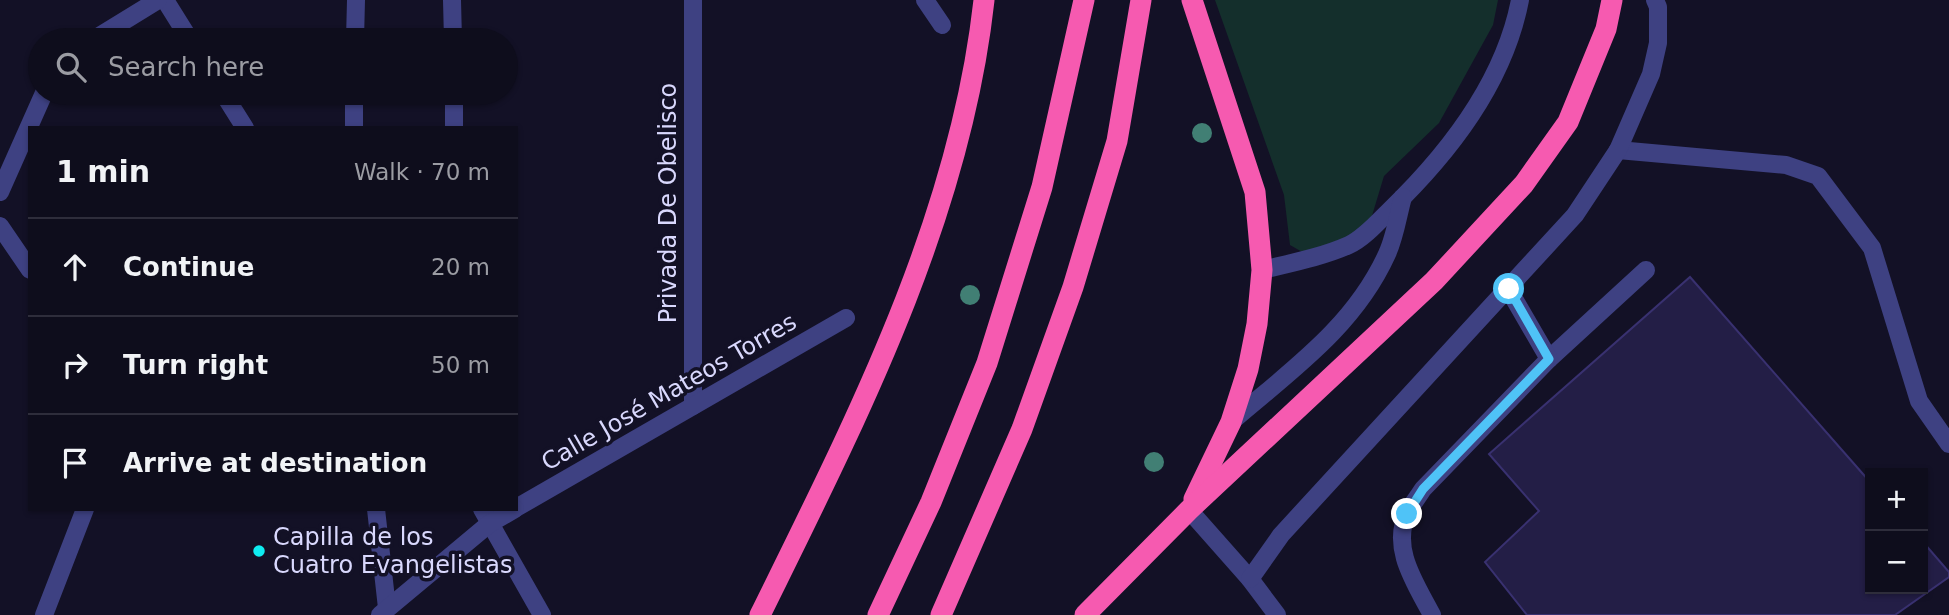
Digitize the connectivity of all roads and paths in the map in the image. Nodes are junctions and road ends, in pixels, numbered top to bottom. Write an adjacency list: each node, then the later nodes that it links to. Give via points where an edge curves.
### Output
1 (158, 0): 15 (street)
2 (165, 0): 16 (street)
3 (356, 0): 17 (street)
4 (453, 0): 18 (street)
5 (693, 0): 38 (street, Privada De Obelisco)
6 (925, 0): 14 (street)
7 (984, 0): 51 (highway, via 957,143 924,252 878,368)
8 (1083, 0): 52 (highway, via 1042,187 987,363 931,502)
9 (1141, 0): 53 (highway, via 1116,141 1073,287 1022,429)
10 (1192, 0): 33 (highway, via 1255,192)
11 (1520, 0): 30 (street, via 1515,25 1489,86 1458,134)
12 (1612, 0): 42 (highway, via 1606,29 1568,122 1524,184 1434,281)
13 (1655, 0): 28 (street, via 1658,43 1651,74)
14 (942, 25)
15 (112, 28)
16 (182, 28)
17 (355, 28)
18 (453, 28)
19 (39, 105): 23 (street)
20 (231, 105): 24 (street)
21 (354, 105): 25 (street)
22 (454, 105): 26 (street)
23 (29, 126)
24 (244, 126)
25 (354, 126)
26 (454, 126)
27 (28, 129): 29 (street)
28 (1618, 150): 35 (street, via 1575,215); 40 (street, via 1786,164 1818,176 1872,248 1919,401)
29 (0, 192)
30 (1404, 197): 33 (street, via 1352,244); 39 (street, via 1388,252 1362,300 1329,337)
31 (0, 226): 32 (street)
32 (28, 267)
33 (1262, 270): 39 (highway, via 1248,369)
34 (1646, 270): 37 (street)
35 (1509, 289): 37 (street); 47 (street, via 1281,535)
36 (846, 318): 38 (street, Calle José Mateos Torres)
37 (1549, 359): 56 (street, via 1423,489 1407,514 1401,534 1404,560)
38 (693, 406): 41 (street, Calle José Mateos Torres)
39 (1231, 422): 42 (highway)
40 (1949, 444)
41 (518, 508)
42 (1189, 510): 47 (street); 54 (highway)
43 (84, 511): 49 (street)
44 (376, 511): 48 (street)
45 (508, 511): 46 (street, Calle José Mateos Torres)
46 (486, 517): 48 (street, Calle José Mateos Torres); 50 (street)
47 (1251, 579): 55 (street)
48 (384, 612)
49 (44, 615)
50 (542, 615)
51 (760, 615)
52 (878, 615)
53 (941, 615)
54 (1085, 615)
55 (1277, 615)
56 (1432, 615)

